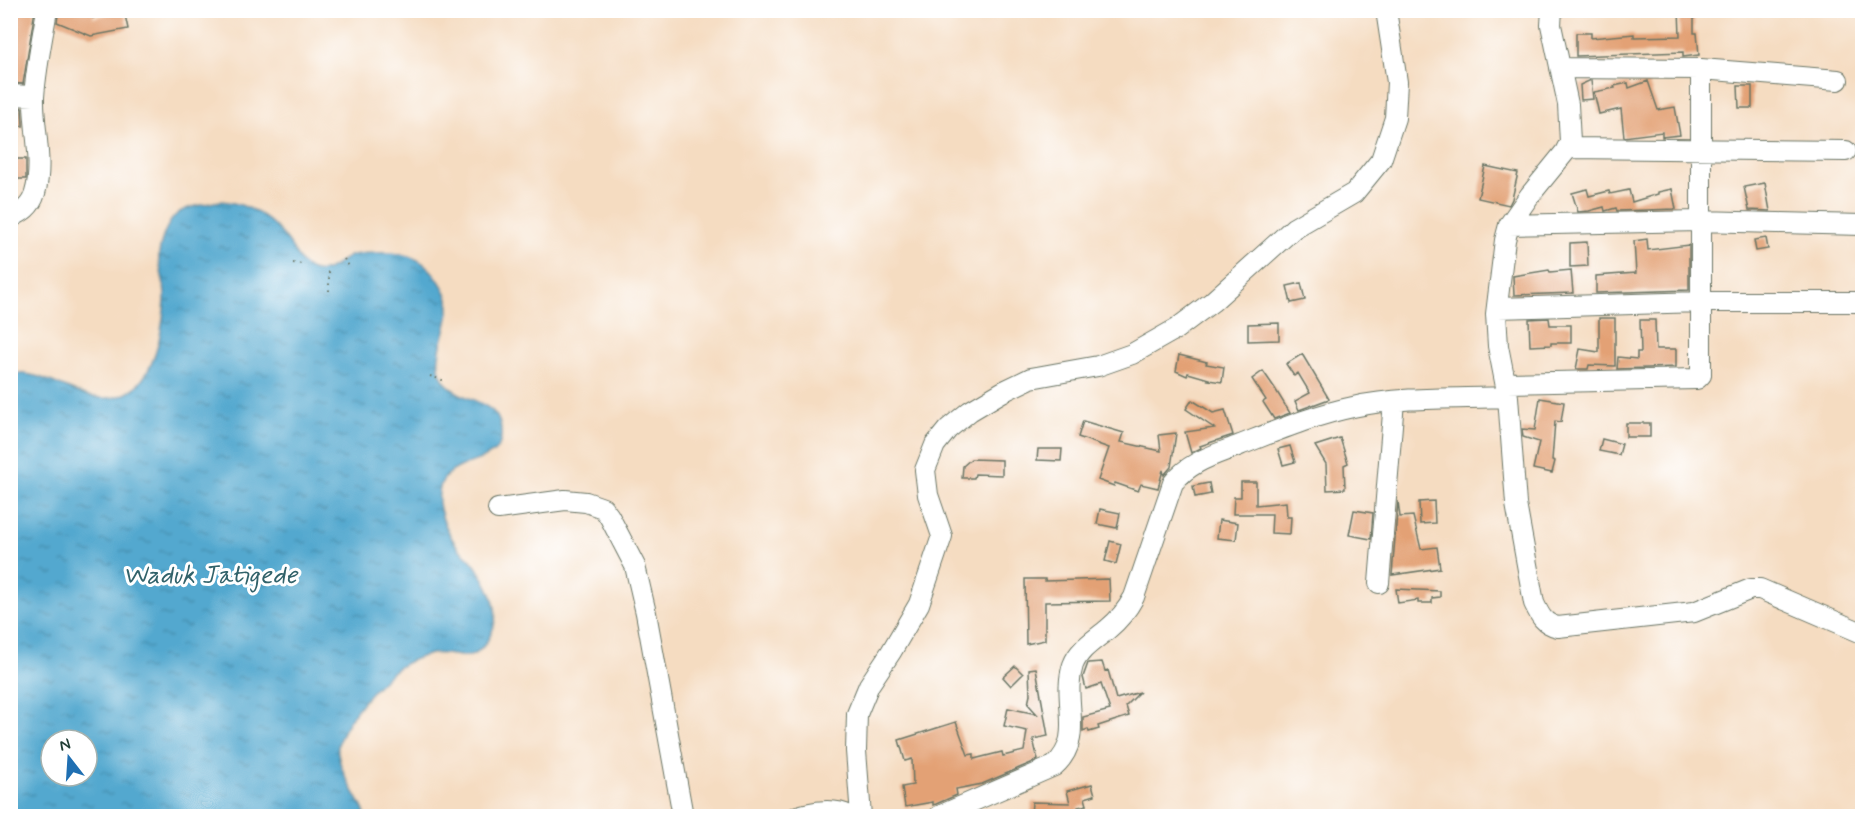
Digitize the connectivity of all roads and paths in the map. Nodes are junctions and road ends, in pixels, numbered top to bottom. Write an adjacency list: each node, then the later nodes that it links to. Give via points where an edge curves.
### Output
1 (47, 10): 8 (street)
2 (1386, 10): 35 (street, via 1397,82 1395,118 1381,160 1353,193 1294,228 1176,329 1110,362 1031,378 970,411 935,445 925,470 928,495 942,536 918,604 869,685 857,714)
3 (1552, 10): 4 (street, via 1551,25)
4 (1560, 68): 5 (street); 9 (street, via 1568,104)
5 (1701, 69): 6 (street); 10 (street)
6 (1838, 80)
7 (10, 94): 8 (street)
8 (34, 96): 12 (street, via 39,170 35,194 27,209)
9 (1568, 148): 10 (street); 14 (street)
10 (1700, 150): 11 (street); 13 (street)
11 (1846, 151)
12 (10, 218)
13 (1700, 221): 14 (street); 15 (street); 22 (street)
14 (1509, 225): 24 (street)
15 (1863, 225)
16 (344, 260): 19 (path)
17 (293, 263): 18 (path)
18 (303, 264)
19 (349, 266)
20 (329, 269): 21 (path)
21 (329, 291)
22 (1700, 302): 23 (street); 24 (street); 27 (street, via 1701,375 1697,379)
23 (1863, 302)
24 (1497, 308): 27 (street, via 1498,346)
25 (430, 376): 26 (path)
26 (445, 381)
27 (1508, 390): 28 (street); 31 (street, via 1516,504 1534,603 1548,625 1694,612 1750,589 1760,589)
28 (1394, 401): 30 (street); 36 (street, via 1352,407 1270,433 1184,470 1173,483 1127,610 1087,645 1074,663 1069,701 1071,739 1062,759)
29 (498, 509): 32 (street, via 566,500 603,508 609,516 635,566)
30 (1379, 583)
31 (1863, 633)
32 (683, 816)
33 (798, 816): 34 (street, via 813,812)
34 (849, 816)
35 (861, 816)
36 (939, 816)

